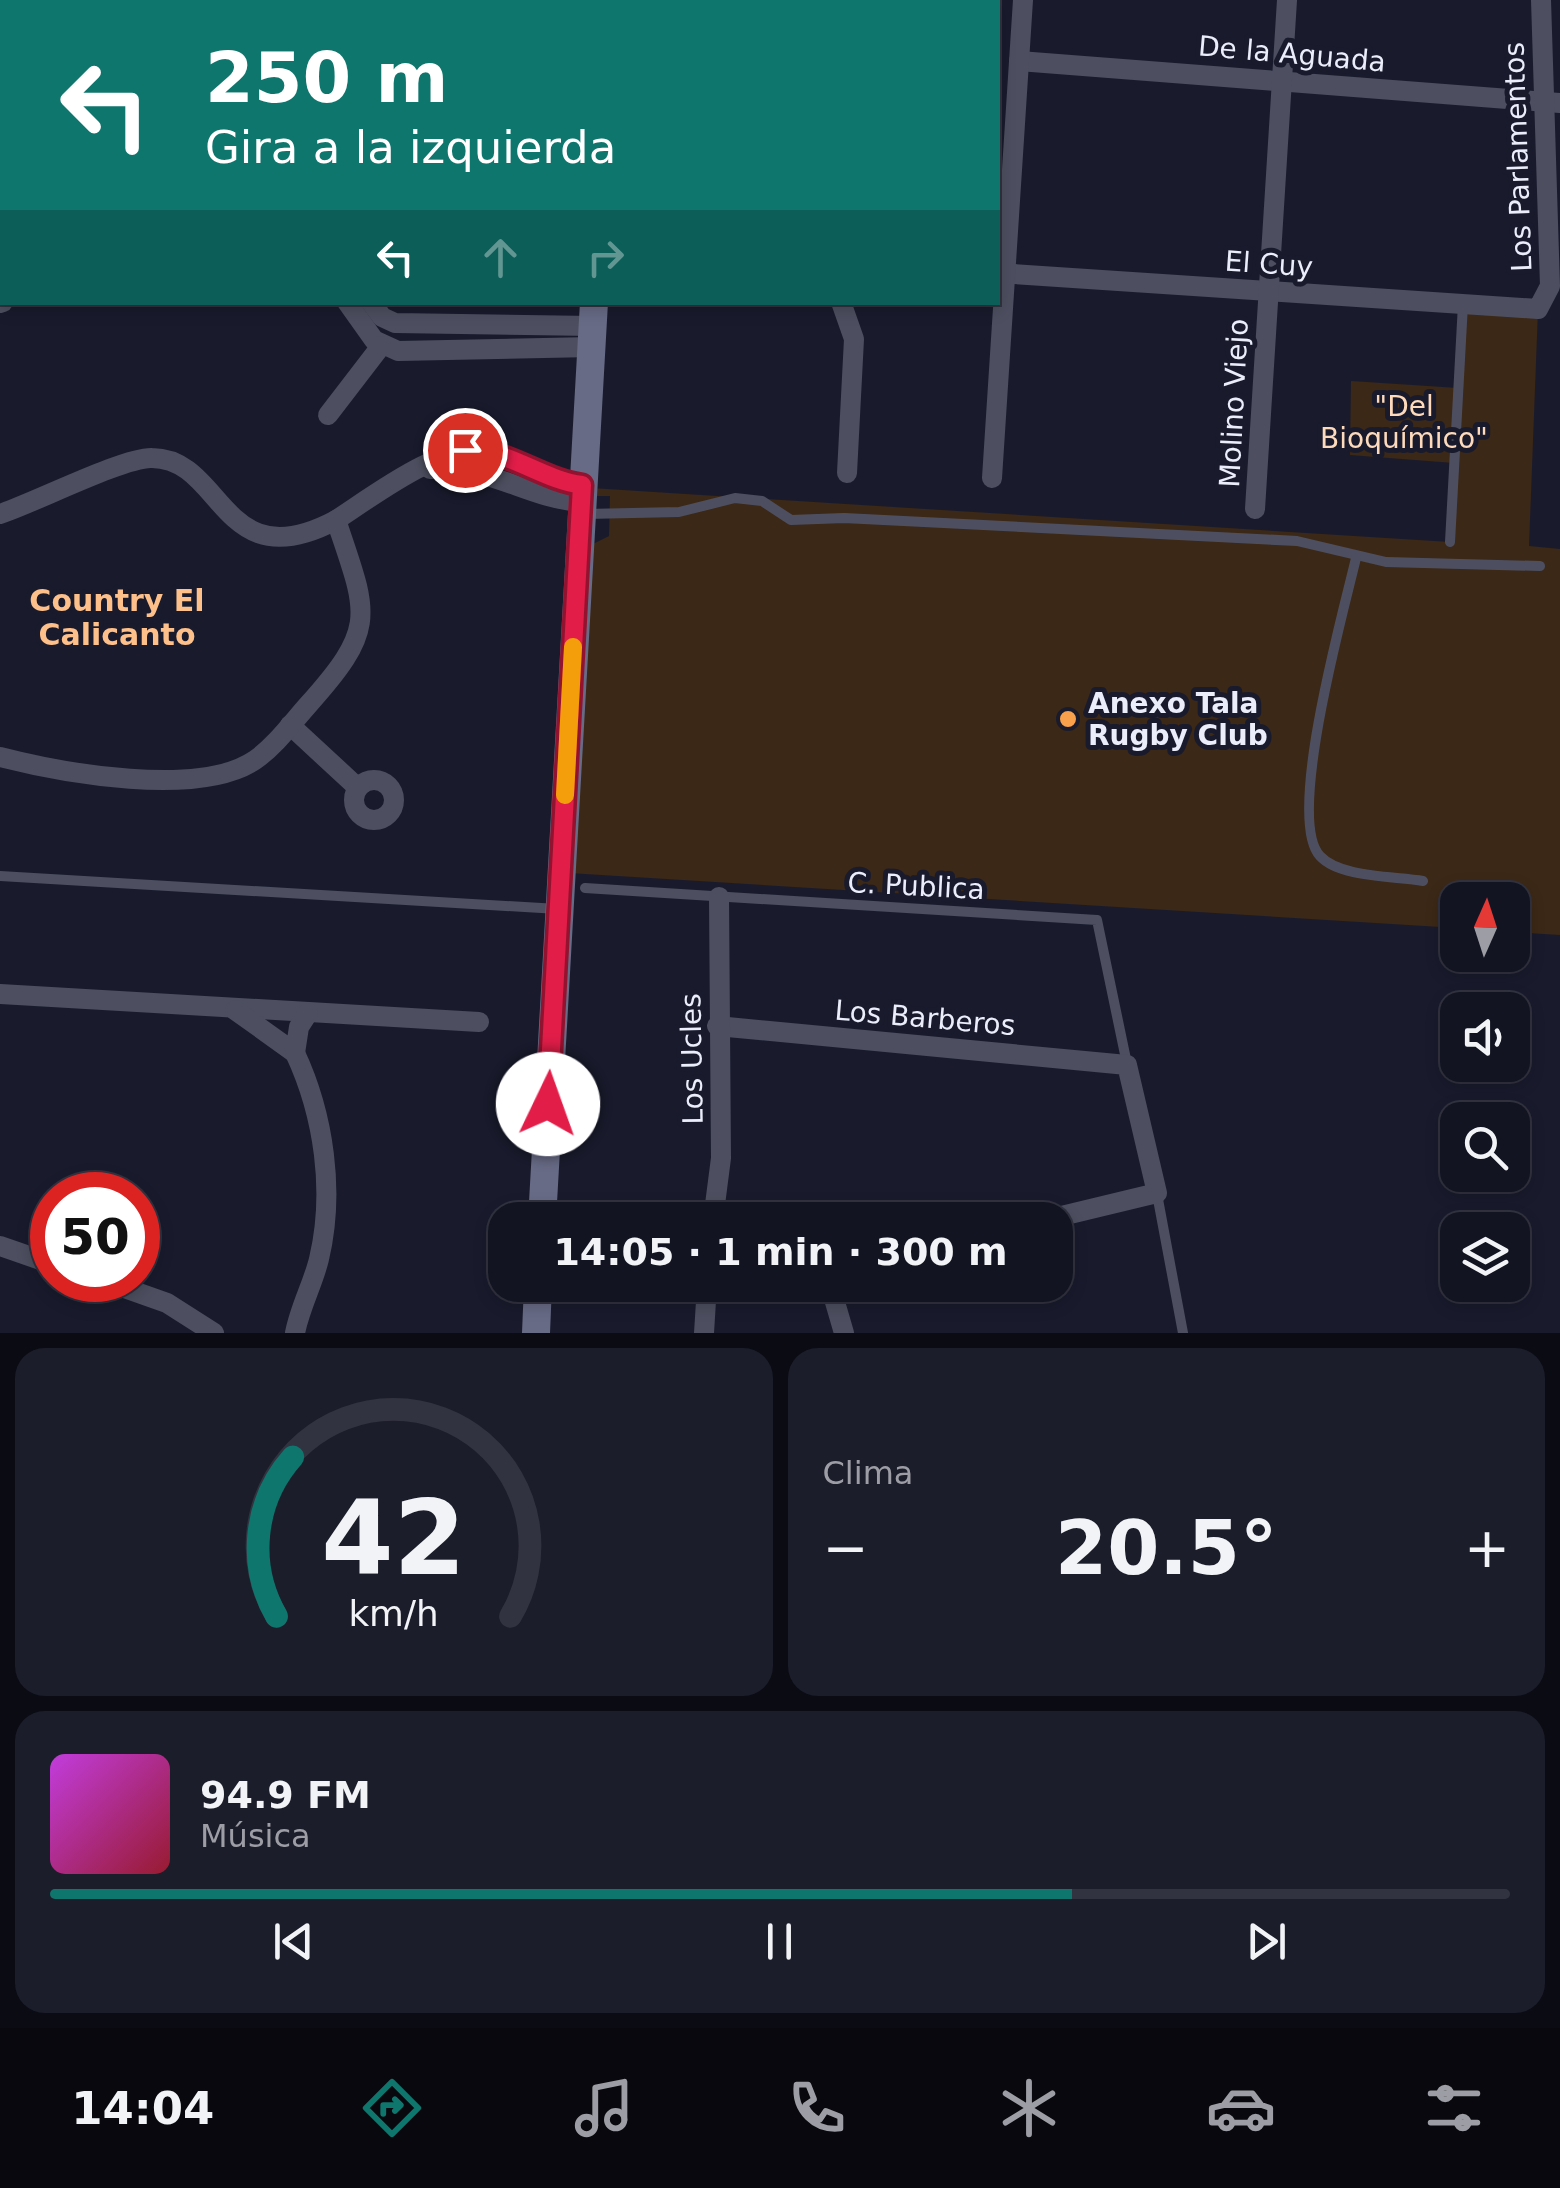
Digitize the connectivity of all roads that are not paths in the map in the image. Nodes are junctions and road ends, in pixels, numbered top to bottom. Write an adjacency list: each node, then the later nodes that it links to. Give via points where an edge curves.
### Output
1 (1024, 0): 4 (street)
2 (1287, 0): 5 (street, Molino Viejo)
3 (1541, 0): 6 (street, Los Parlamentos)
4 (1020, 61): 5 (street, De la Aguada); 7 (street)
5 (1280, 80): 6 (street, De la Aguada); 8 (street, Molino Viejo)
6 (1551, 103): 13 (street, Los Parlamentos, via 1550,286)
7 (1002, 274): 8 (street, El Cuy); 20 (street)
8 (1268, 291): 9 (street, El Cuy); 22 (street, Molino Viejo)
9 (1462, 304): 13 (street, El Cuy); 25 (lane)
10 (350, 305): 16 (street)
11 (373, 305): 14 (street, via 395,323)
12 (842, 305): 19 (street, via 854,338)
13 (1538, 309)
14 (484, 313): 15 (street); 17 (street)
15 (593, 325): 17 (street); 21 (main road)
16 (381, 346): 17 (street); 18 (street)
17 (483, 347)
18 (328, 415)
19 (847, 473)
20 (992, 478)
21 (581, 500): 24 (street, via 557,480 475,449 418,470); 26 (lane, via 679,512 748,498 791,520 1296,541); 35 (main road)
22 (1255, 510)
23 (0, 514): 24 (street, via 153,458 180,466 248,528 292,538)
24 (336, 520): 28 (street, via 360,592 355,644)
25 (1450, 542)
26 (1356, 558): 27 (lane); 32 (lane, via 1314,747 1308,830 1320,856 1343,868)
27 (1540, 566)
28 (290, 725): 29 (street, via 254,760 202,776 55,771); 30 (street)
29 (0, 757)
30 (357, 787)
31 (0, 876): 35 (lane)
32 (1423, 881)
33 (584, 888): 34 (lane, C. Publica)
34 (719, 897): 40 (street, Los Ucles); 42 (lane, C. Publica, via 1097,920)
35 (559, 910): 44 (main road)
36 (0, 994): 37 (street)
37 (233, 1009): 38 (street); 41 (street)
38 (308, 1013): 39 (street); 41 (street)
39 (479, 1022)
40 (718, 1026): 42 (street, Los Barberos); 45 (street, Los Ucles, via 722,1158)
41 (295, 1053): 53 (street, via 322,1138 326,1192 319,1261)
42 (1127, 1065): 43 (street)
43 (1157, 1193): 46 (street); 58 (lane)
44 (543, 1202)
45 (716, 1202)
46 (1073, 1213)
47 (0, 1246): 48 (street)
48 (30, 1256)
49 (160, 1301): 54 (street)
50 (537, 1302): 55 (main road)
51 (706, 1302): 56 (street)
52 (835, 1302): 57 (street)
53 (295, 1332)
54 (214, 1333)
55 (536, 1333)
56 (704, 1333)
57 (844, 1333)
58 (1183, 1333)

